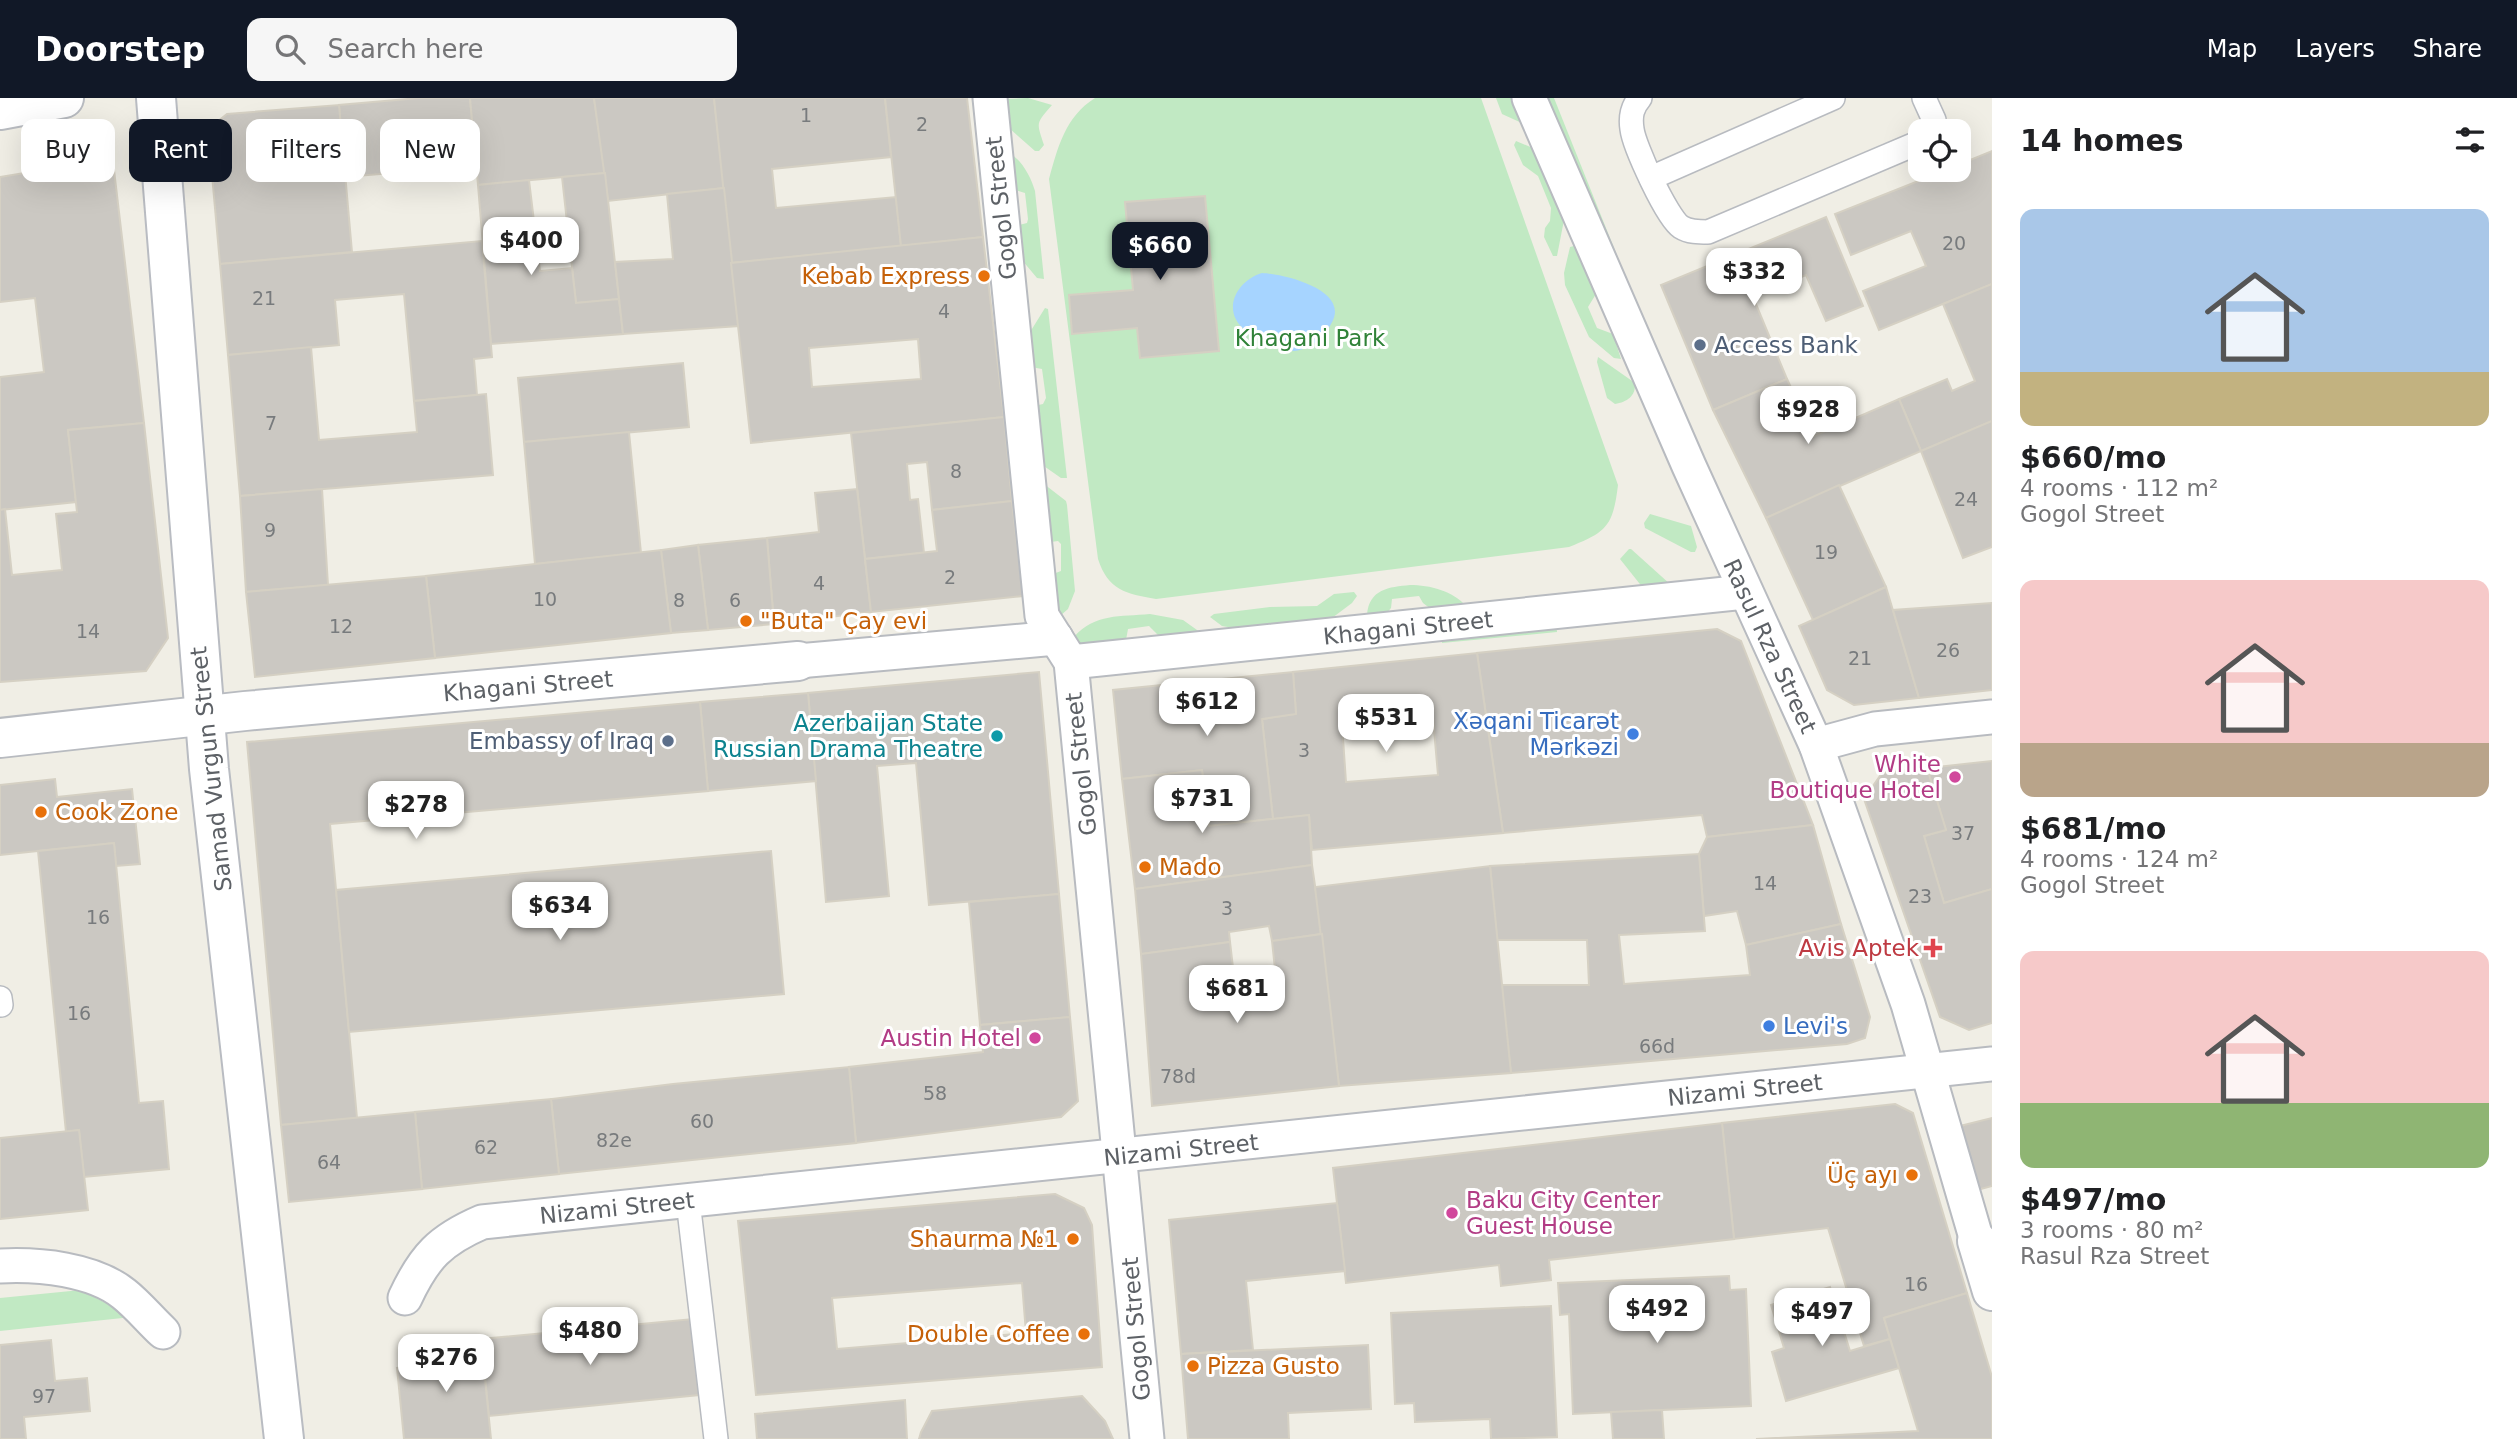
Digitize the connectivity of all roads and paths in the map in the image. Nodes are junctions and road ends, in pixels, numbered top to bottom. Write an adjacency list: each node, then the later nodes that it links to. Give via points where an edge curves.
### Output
1 (64, 98): 8 (main road)
2 (156, 98): 15 (main road, Samad Vurgun Street)
3 (990, 98): 13 (street, Gogol Street, via 1042,616)
4 (1529, 98): 12 (street, Rasul Rza Street)
5 (1640, 98): 11 (lane, via 1633,106 1632,131)
6 (1833, 98): 11 (lane)
7 (1924, 98): 9 (lane)
8 (0, 110)
9 (1934, 119)
10 (1908, 147): 11 (lane, via 1708,232 1682,228 1671,218)
11 (1651, 178)
12 (1745, 592): 13 (street, Khagani Street); 18 (street, Rasul Rza Street)
13 (1063, 650): 14 (street, Khagani Street); 23 (street, Gogol Street)
14 (797, 661): 15 (main road, Khagani Street)
15 (204, 716): 17 (main road, Khagani Street); 30 (main road, Samad Vurgun Street)
16 (1992, 717): 18 (street, via 1875,729)
17 (0, 738)
18 (1816, 745): 22 (street, Rasul Rza Street, via 1889,948)
19 (0, 998): 20 (lane)
20 (1, 1005)
21 (1992, 1064): 22 (street, Nizami Street)
22 (1926, 1070): 23 (street, Nizami Street); 25 (street, Rasul Rza Street)
23 (1120, 1156): 24 (street, Nizami Street); 32 (street, Gogol Street)
24 (688, 1201): 28 (street, Nizami Street, via 482,1222 435,1248); 31 (lane)
25 (1977, 1241): 27 (main road, Rasul Rza Street)
26 (0, 1266): 29 (street, via 82,1273 123,1293)
27 (1992, 1290)
28 (405, 1298)
29 (163, 1332)
30 (284, 1439)
31 (716, 1439)
32 (1146, 1439)

